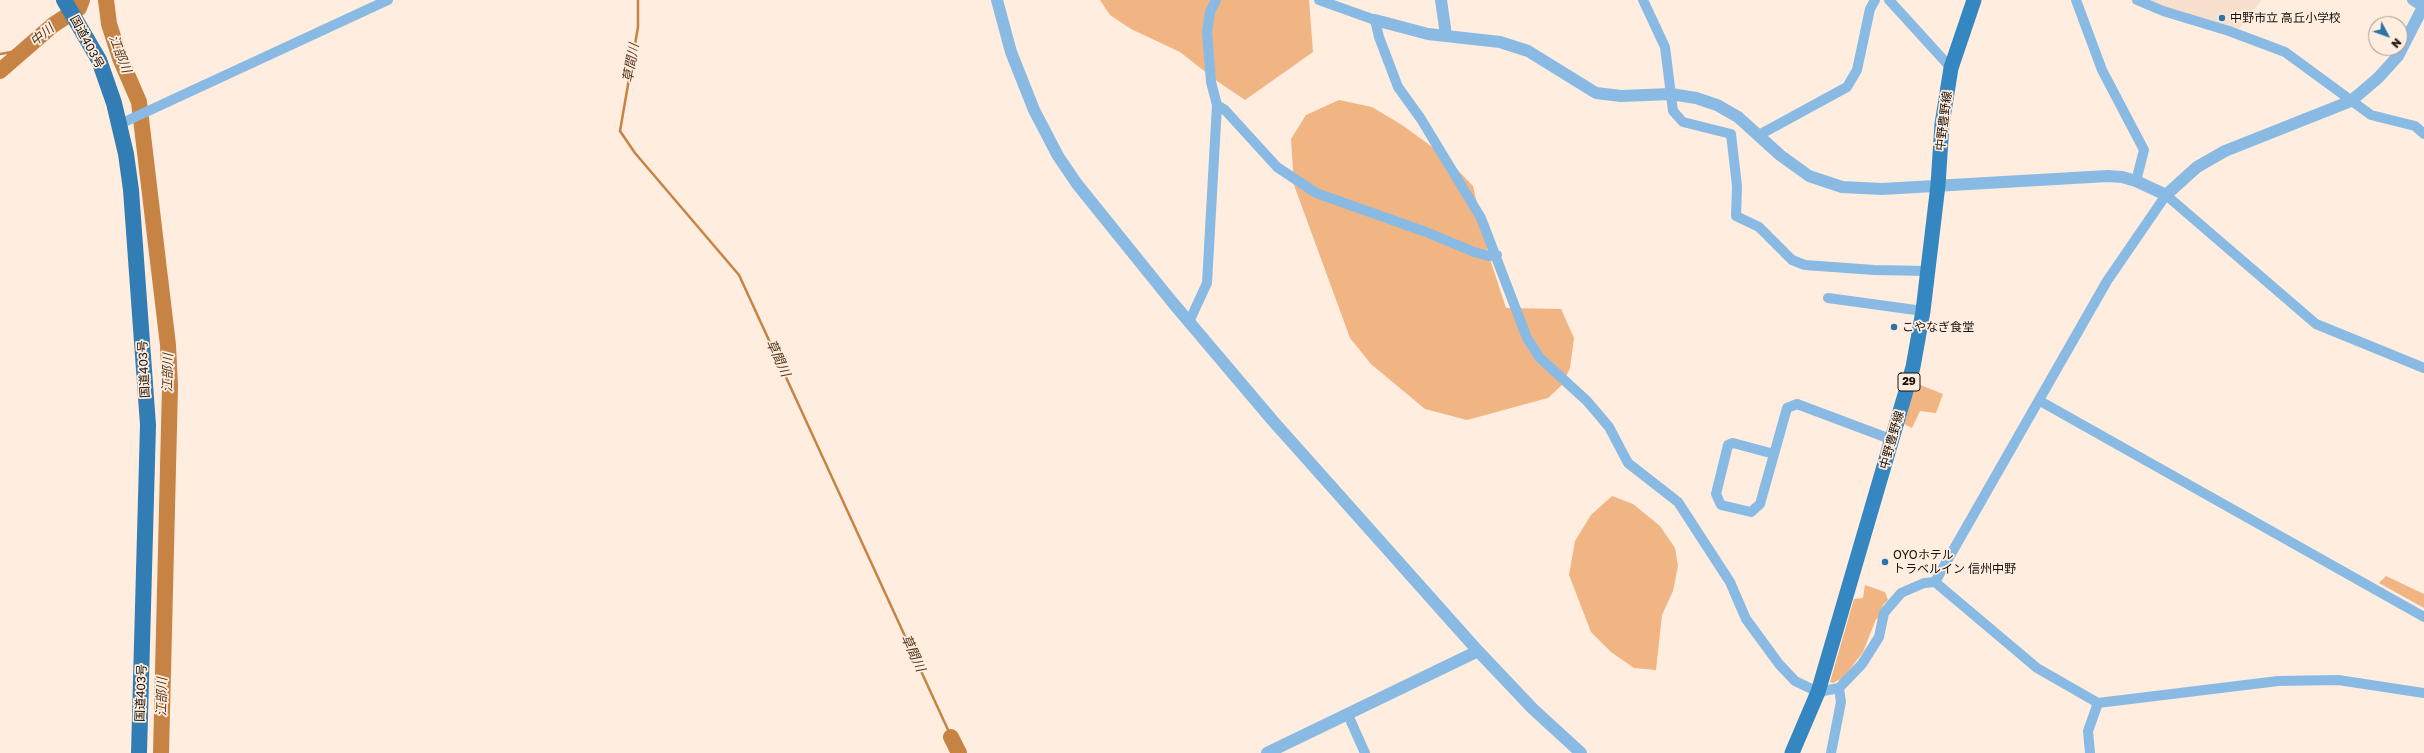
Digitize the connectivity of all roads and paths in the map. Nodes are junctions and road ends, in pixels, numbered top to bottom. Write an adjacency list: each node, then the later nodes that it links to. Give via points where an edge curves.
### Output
1 (64, 0): 21 (highway, 国道403号, via 99,60)
2 (388, 0): 21 (street)
3 (997, 0): 31 (street, via 1011,52 1034,110 1058,156 1077,184)
4 (1216, 0): 20 (street, via 1210,12 1208,32 1210,82)
5 (1441, 0): 16 (street)
6 (1643, 0): 18 (street, via 1665,47)
7 (1875, 0): 23 (street, via 1870,9 1857,70 1847,87)
8 (1890, 0): 17 (street)
9 (1974, 0): 17 (main road, 中野豊野線 / 29)
10 (2076, 0): 24 (street, via 2102,70 2144,150)
11 (2137, 0): 19 (street, via 2285,52)
12 (2412, 0): 14 (street)
13 (1324, 1): 15 (street)
14 (2424, 6): 19 (street, via 2398,56 2378,78)
15 (1375, 20): 16 (street, via 1428,34); 27 (street, via 1398,87 1463,186 1481,218)
16 (1446, 35): 18 (street, via 1500,42 1528,51 1596,93 1621,96)
17 (1951, 68): 25 (main road, 中野豊野線 / 29, via 1942,124)
18 (1671, 94): 23 (street, via 1717,105 1738,117); 28 (street, via 1672,111 1683,122 1731,134 1737,186 1736,216 1759,227 1792,260 1816,267)
19 (2351, 101): 22 (street, via 2371,115 2415,126); 26 (street, via 2225,151 2197,167)
20 (1217, 104): 27 (street, via 1277,167 1316,193 1474,252 1489,256); 31 (street, via 1207,283)
21 (120, 124): 44 (highway, 国道403号, via 131,190 148,425)
22 (2424, 134)
23 (1759, 135): 25 (street, via 1809,176 1842,188 1882,189)
24 (2136, 181): 25 (street, via 2108,176); 26 (street)
25 (1938, 185): 28 (main road, 中野豊野線 / 29)
26 (2166, 196): 32 (street, via 2316,324); 33 (street, via 2107,281)
27 (1497, 255): 40 (street, via 1527,338 1540,358 1587,401 1609,427 1628,463 1678,502 1730,582 1746,619 1779,664 1795,681)
28 (1928, 271): 30 (main road, 中野豊野線 / 29)
29 (1828, 298): 30 (street)
30 (1923, 311): 34 (main road, 中野豊野線 / 29, via 1913,367)
31 (1189, 322): 38 (street, via 1273,421)
32 (2424, 368)
33 (2040, 401): 36 (street); 37 (street)
34 (1893, 440): 35 (street, via 1796,404 1787,408); 40 (main road, 中野豊野線 / 29)
35 (1774, 454): 35 (street, via 1760,504 1751,512 1721,504 1716,494 1728,445 1734,443)
36 (1935, 582): 39 (street, via 1924,583 1901,593 1884,613 1879,637 1862,664); 42 (street, via 2037,668)
37 (2424, 617)
38 (1478, 652): 43 (street); 47 (street, via 1533,709)
39 (1839, 688): 40 (street); 49 (street, via 1841,702)
40 (1818, 692): 48 (main road, 中野豊野線 / 29)
41 (2424, 693): 42 (street, via 2338,680 2278,681)
42 (2098, 703): 50 (street, via 2088,731)
43 (1348, 715): 45 (street); 46 (street)
44 (139, 753)
45 (1267, 753)
46 (1365, 753)
47 (1581, 753)
48 (1792, 753)
49 (1831, 753)
50 (2090, 753)

